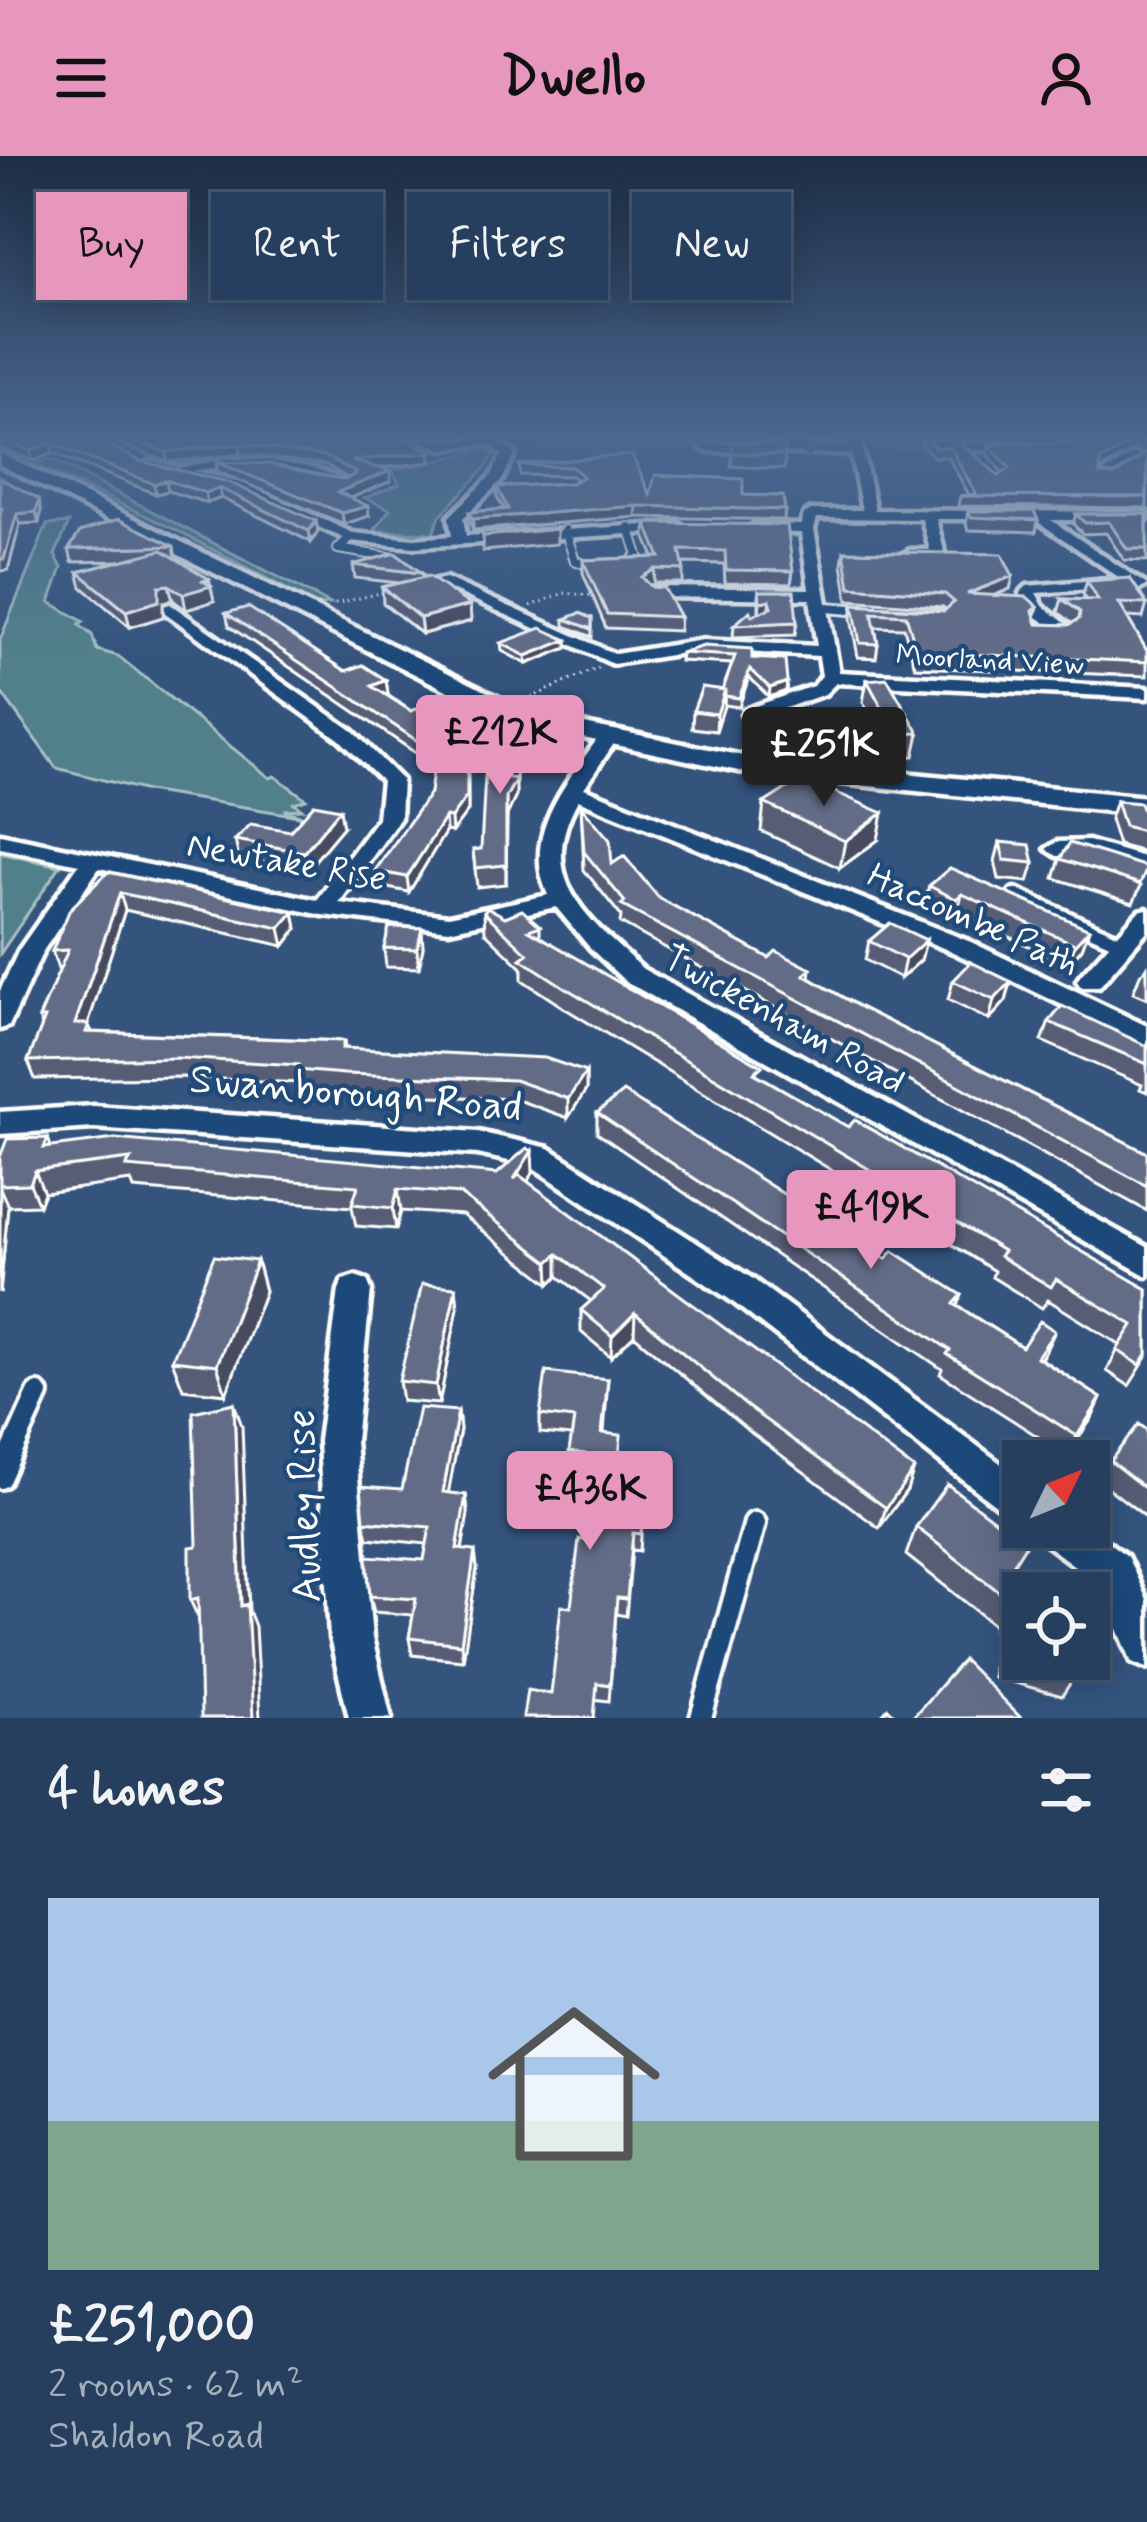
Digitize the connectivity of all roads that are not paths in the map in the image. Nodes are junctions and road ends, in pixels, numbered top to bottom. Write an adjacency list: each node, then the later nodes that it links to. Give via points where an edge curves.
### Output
1 (106, 512): 31 (street, via 505,711)
2 (294, 512): 13 (street)
3 (461, 512): 14 (street)
4 (868, 513): 5 (street); 8 (street)
5 (928, 515): 7 (street); 17 (street, via 938,555)
6 (1147, 516): 7 (street)
7 (1041, 519): 20 (street)
8 (809, 522): 11 (street); 15 (street)
9 (629, 527): 10 (street); 12 (street); 12 (lane, via 638,555 623,566 575,561)
10 (686, 527)
11 (727, 527)
12 (565, 530): 14 (street)
13 (350, 537): 14 (street); 18 (lane, via 338,549)
14 (459, 539)
15 (813, 550): 16 (street); 22 (street)
16 (834, 551)
17 (897, 553)
18 (394, 558)
19 (441, 581): 26 (street, via 613,659 703,645)
20 (1141, 585): 25 (street, via 1032,589 1036,609 1065,629)
21 (654, 592): 22 (street, via 682,601)
22 (818, 601): 24 (lane); 26 (street)
23 (170, 609): 40 (street, via 346,735 392,780 389,818)
24 (881, 611)
25 (1040, 629)
26 (824, 651): 27 (street)
27 (831, 677): 28 (street, Moorland View); 29 (street, via 819,690)
28 (1147, 693)
29 (760, 711): 30 (lane, via 791,737)
30 (860, 736)
31 (604, 742): 32 (street, Twickenham Road); 33 (street, via 900,783)
32 (570, 790): 39 (street, Twickenham Road, via 547,837 547,874); 45 (street, Haccombe Path, via 962,947)
33 (1147, 806)
34 (0, 842): 36 (street, Newtake Rise)
35 (1057, 849): 37 (street, via 1088,848)
36 (93, 860): 40 (street, Newtake Rise); 44 (street, via 31,950)
37 (1147, 865)
38 (1015, 895): 42 (lane)
39 (562, 898): 40 (street, Newtake Rise, via 448,922); 47 (street, Twickenham Road, via 634,975)
40 (323, 908)
41 (1147, 916): 42 (street)
42 (1117, 949): 43 (street)
43 (1090, 981)
44 (0, 1020)
45 (1147, 1037)
46 (0, 1123): 51 (street, Swanborough Road, via 94,1117 478,1143 539,1156 741,1289)
47 (1147, 1263)
48 (355, 1290): 55 (street, Audley Rise, via 337,1441 351,1638)
49 (38, 1394): 50 (lane)
50 (0, 1478)
51 (1002, 1487)
52 (755, 1523): 56 (lane)
53 (1083, 1548): 54 (street, via 1113,1570)
54 (1147, 1647)
55 (370, 1718)
56 (701, 1718)

